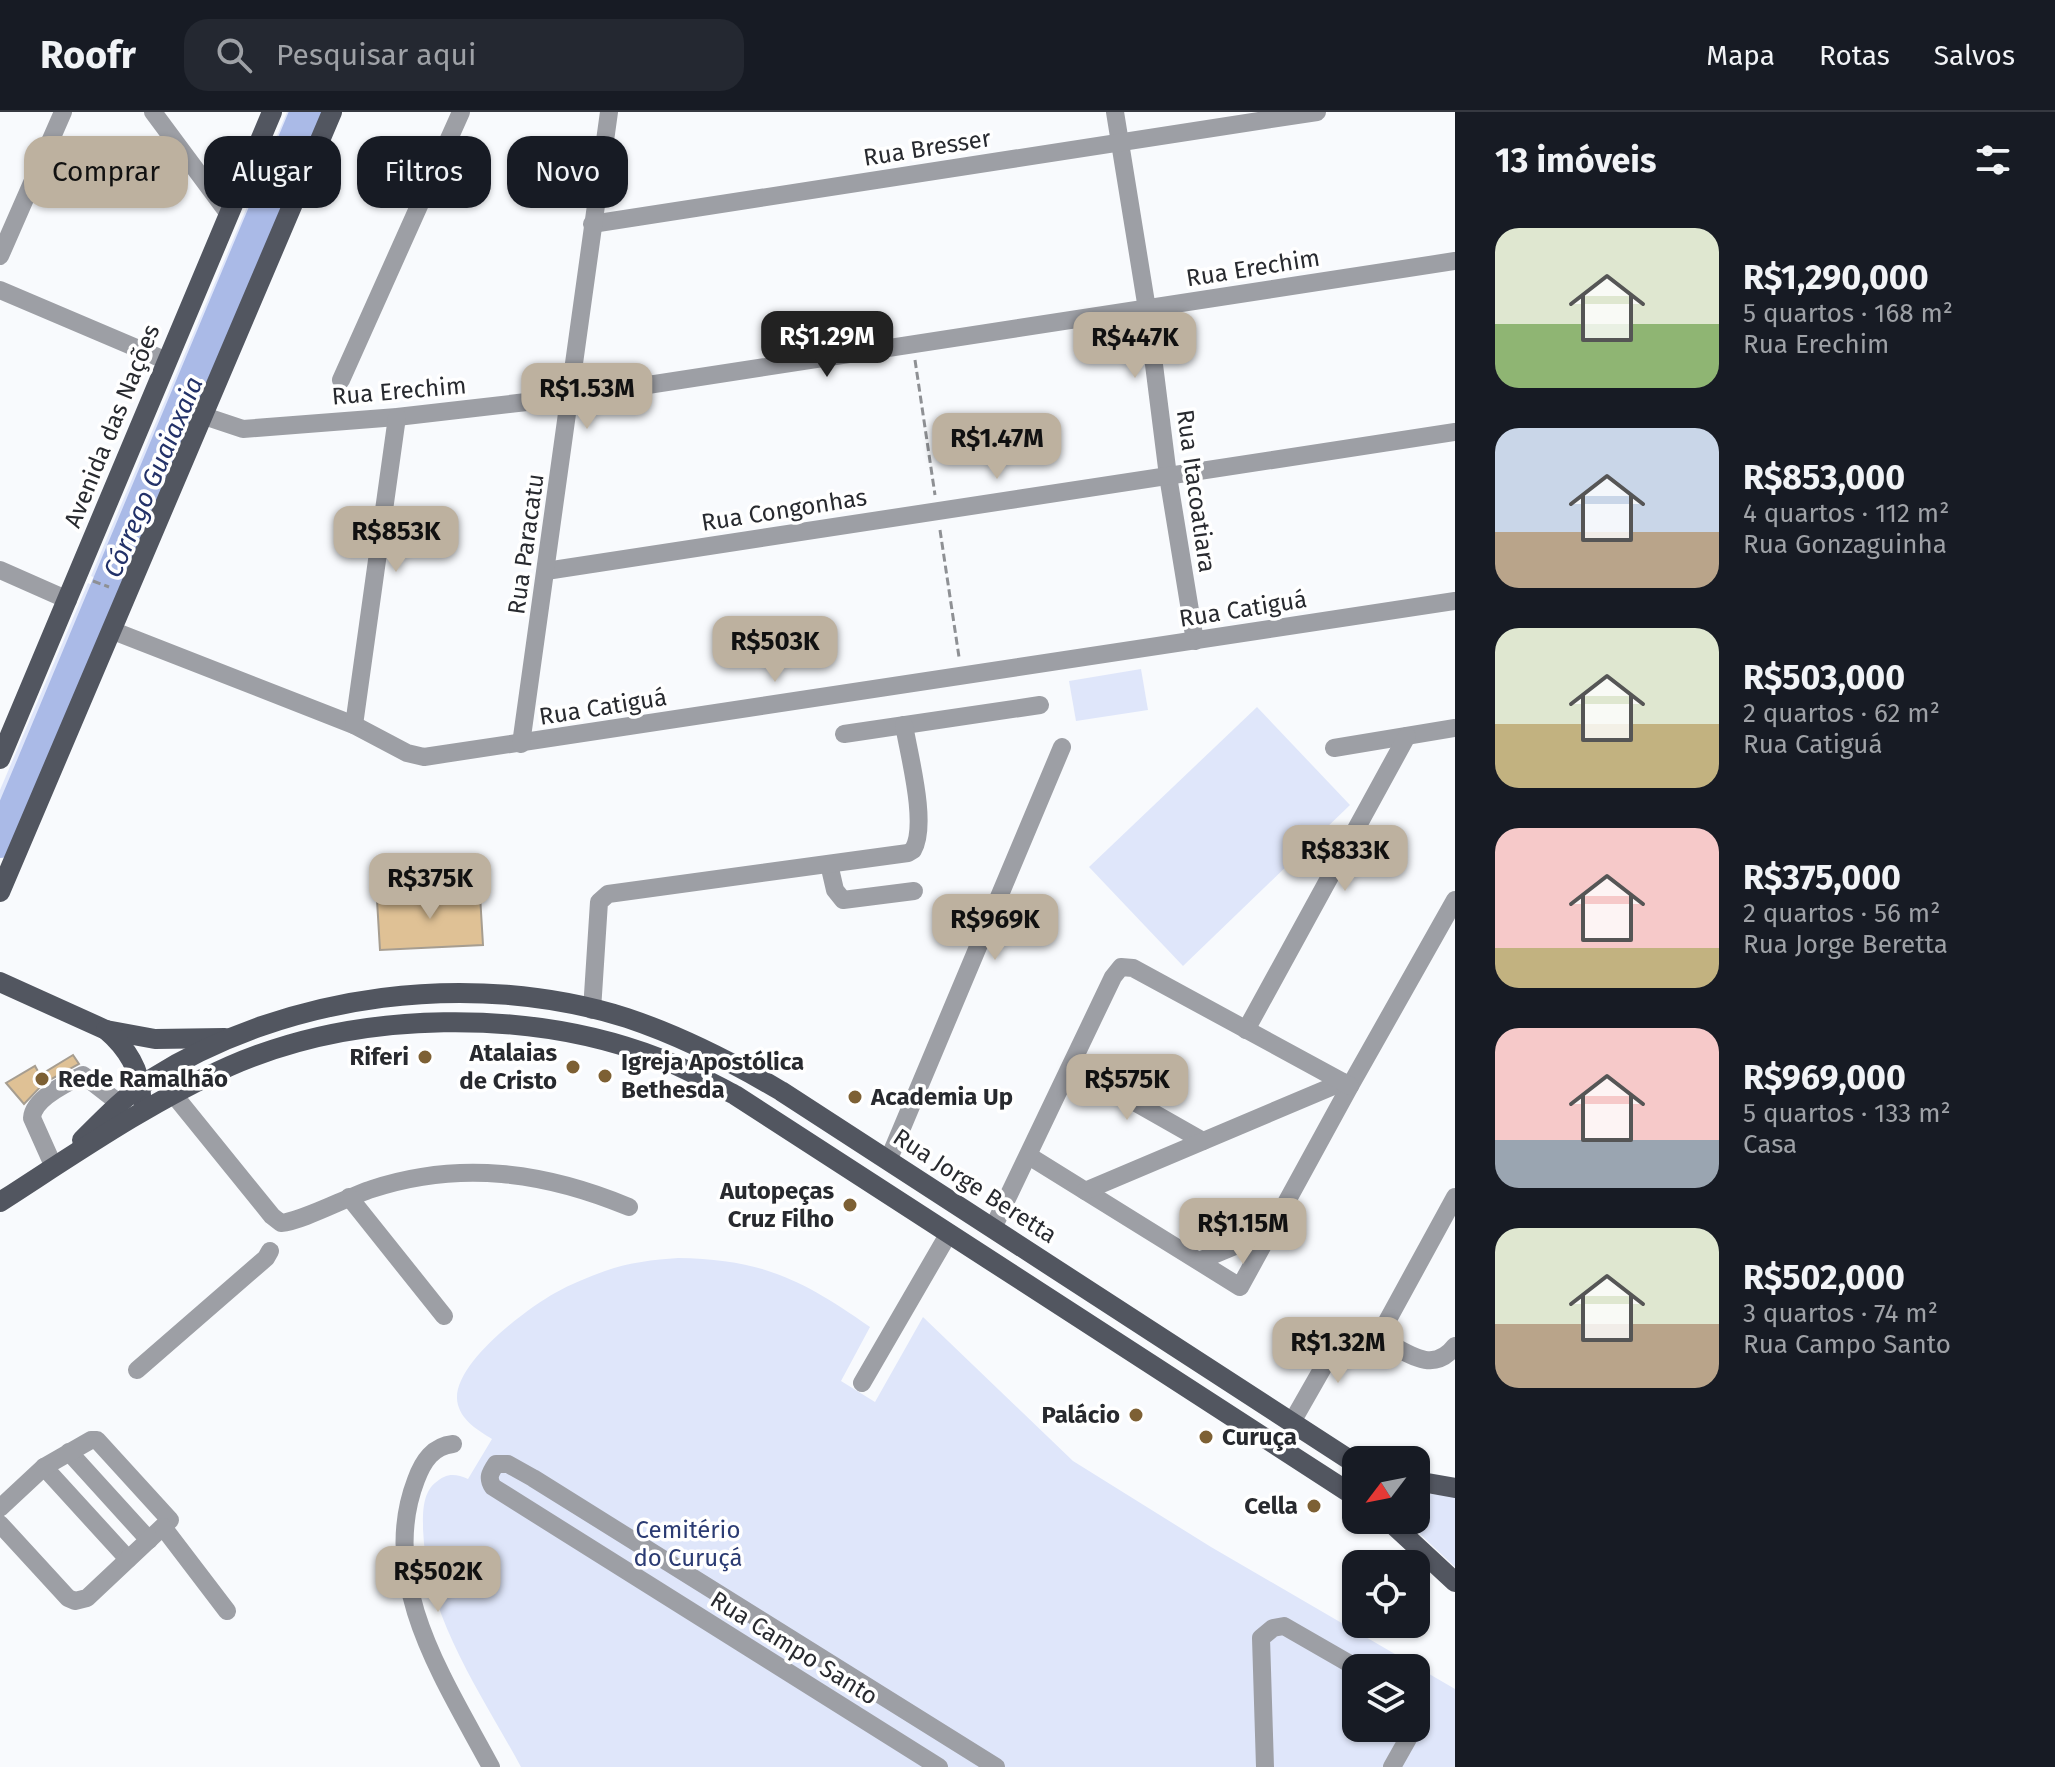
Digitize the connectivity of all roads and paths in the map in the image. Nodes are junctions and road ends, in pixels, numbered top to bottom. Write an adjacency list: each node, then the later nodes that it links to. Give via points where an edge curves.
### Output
1 (63, 112): 12 (street)
2 (153, 112): 10 (street)
3 (272, 112): 10 (main road, Avenida das Nações)
4 (332, 112): 20 (main road)
5 (461, 112): 18 (street)
6 (609, 112): 11 (street, Rua Paracatu)
7 (1115, 112): 9 (street, Rua Itacoatiara)
8 (1317, 112): 9 (street, Rua Bresser)
9 (1121, 142): 11 (street, Rua Bresser); 16 (street, Rua Itacoatiara)
10 (228, 213): 17 (main road, Avenida das Nações)
11 (592, 224): 19 (street, Rua Paracatu)
12 (5, 233): 13 (street)
13 (0, 256)
14 (1455, 261): 16 (street, Rua Erechim)
15 (0, 290): 17 (street)
16 (1147, 309): 19 (street, Rua Erechim); 23 (street, Rua Itacoatiara)
17 (167, 361): 28 (main road, Avenida das Nações)
18 (341, 380)
19 (570, 397): 21 (street, Rua Erechim); 25 (street, Rua Paracatu)
20 (204, 416): 21 (street, Rua Erechim, via 243,429); 30 (main road)
21 (397, 417): 33 (street)
22 (1455, 432): 23 (street, Rua Congonhas)
23 (1168, 476): 25 (street, Rua Congonhas); 31 (street, Rua Itacoatiara)
24 (0, 570): 28 (street)
25 (546, 571): 38 (street, Rua Paracatu)
26 (101, 584): 27 (path)
27 (113, 589)
28 (68, 600): 41 (main road, Avenida das Nações)
29 (1455, 601): 31 (street, Rua Catiguá)
30 (111, 630): 33 (street, Rua Catiguá); 44 (main road)
31 (1195, 641): 38 (street, Rua Catiguá)
32 (1040, 705): 34 (street)
33 (354, 725): 38 (street, Rua Catiguá, via 424,757)
34 (904, 725): 36 (street); 42 (street, via 918,815 916,845 908,853)
35 (1455, 728): 37 (street)
36 (844, 734)
37 (1407, 736): 40 (street); 49 (street)
38 (521, 744)
39 (1062, 747): 58 (street)
40 (1334, 748)
41 (0, 759)
42 (829, 864): 43 (street, via 843,900); 47 (street, via 603,897)
43 (914, 891)
44 (0, 892)
45 (1455, 900): 52 (street)
46 (0, 982): 48 (main road)
47 (592, 1010): 50 (main road, Rua Jorge Beretta, via 494,995 405,996 318,1010); 58 (main road, Rua Jorge Beretta, via 669,1034 745,1070)
48 (106, 1030): 50 (main road, via 155,1039); 53 (main road, via 128,1053)
49 (1246, 1030): 51 (street, via 1133,968 1121,967); 52 (street)
50 (234, 1037): 53 (main road, Rua Jorge Beretta)
51 (1071, 1066): 56 (street); 57 (street)
52 (1346, 1084): 56 (street); 66 (street)
53 (141, 1086): 55 (main road, Rua Jorge Beretta); 59 (main road, via 142,1096 134,1107)
54 (174, 1095): 59 (main road, Rua Jorge Beretta); 62 (street, via 275,1220 289,1222); 67 (main road, Rua Jorge Beretta, via 229,1066 324,1036 450,1023 576,1035 658,1058 735,1095)
55 (119, 1103): 59 (main road, Rua Jorge Beretta); 59 (street, via 83,1075 38,1103 32,1118)
56 (1203, 1141): 60 (street)
57 (1029, 1156): 60 (street); 65 (street)
58 (888, 1161): 65 (main road, Rua Jorge Beretta)
59 (58, 1162): 61 (main road, Rua Jorge Beretta)
60 (1085, 1191): 69 (street)
61 (4, 1196)
62 (349, 1197): 64 (street, via 417,1176 491,1172 575,1187); 70 (street)
63 (1455, 1197): 71 (street)
64 (629, 1207)
65 (993, 1228): 75 (main road, Rua Jorge Beretta)
66 (1271, 1231): 69 (street); 69 (street, via 1240,1287)
67 (949, 1233): 74 (street); 81 (main road, Rua Jorge Beretta)
68 (270, 1251): 73 (street)
69 (1199, 1261)
70 (444, 1316)
71 (1379, 1336): 72 (street, via 1427,1362 1443,1359); 75 (street, via 1346,1331)
72 (1455, 1346)
73 (137, 1370)
74 (862, 1383)
75 (1292, 1422): 78 (main road, Rua Jorge Beretta)
76 (453, 1444): 100 (street, via 434,1450 412,1491 406,1517 408,1579 420,1628)
77 (69, 1452): 79 (street); 86 (street); 86 (street, via 91,1440 101,1442 170,1520)
78 (1342, 1455)
79 (44, 1467): 83 (street); 89 (street)
80 (1430, 1484): 82 (main road)
81 (1342, 1488)
82 (1455, 1488)
83 (0, 1508)
84 (0, 1524): 89 (street, via 75,1601 87,1598)
85 (612, 1527): 88 (street); 88 (street, Rua Campo Santo, via 508,1464 494,1467 489,1481 493,1487); 91 (street, Rua Campo Santo)
86 (156, 1533): 89 (street); 92 (street)
87 (1403, 1534): 90 (main road)
88 (596, 1553): 93 (street, Rua Campo Santo)
89 (128, 1559)
90 (1455, 1582)
91 (725, 1597): 93 (street); 95 (street, Rua Campo Santo)
92 (227, 1611)
93 (709, 1624): 96 (street, Rua Campo Santo)
94 (1342, 1659): 102 (street, via 1284,1626 1261,1638)
95 (841, 1669): 96 (street); 97 (street, Rua Campo Santo)
96 (824, 1695): 99 (street, Rua Campo Santo)
97 (952, 1740): 99 (street); 101 (street, Rua Campo Santo)
98 (1406, 1742): 103 (street)
99 (938, 1766)
100 (491, 1767)
101 (996, 1767)
102 (1265, 1767)
103 (1392, 1767)

